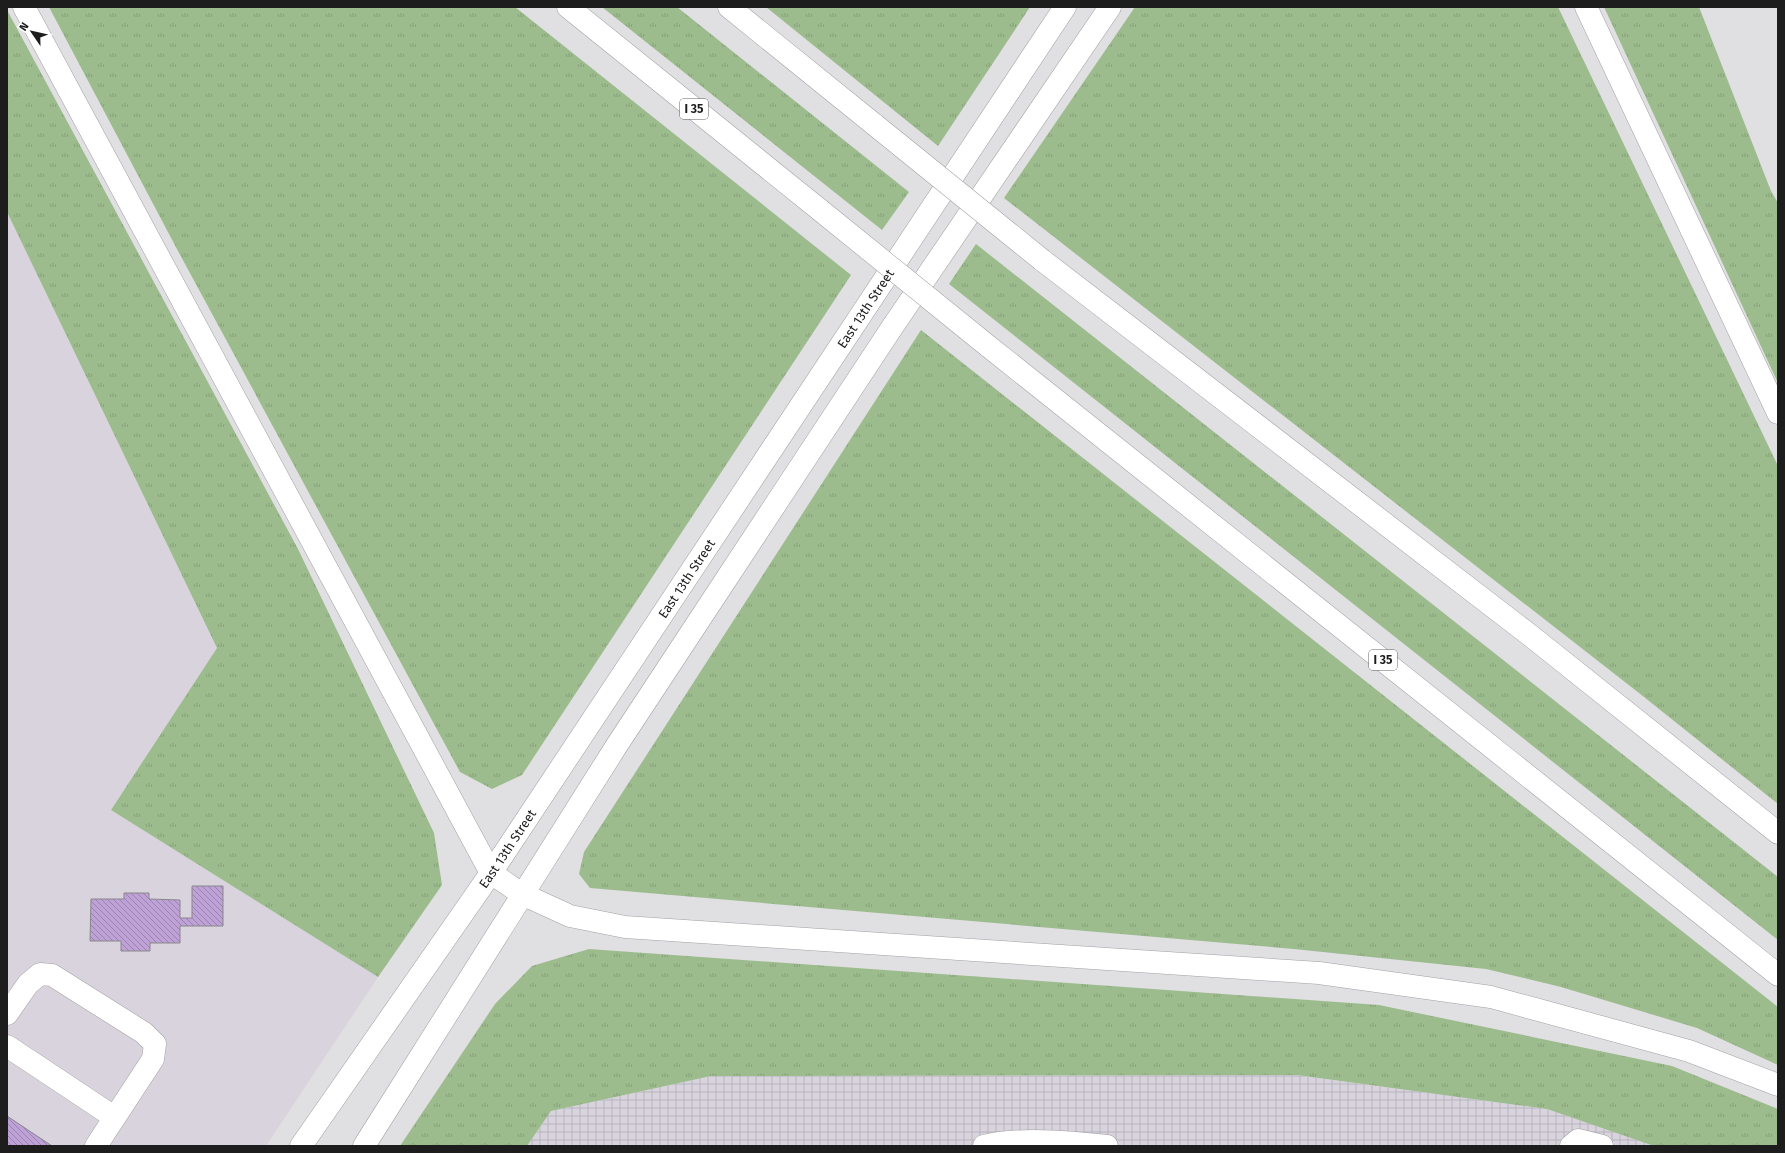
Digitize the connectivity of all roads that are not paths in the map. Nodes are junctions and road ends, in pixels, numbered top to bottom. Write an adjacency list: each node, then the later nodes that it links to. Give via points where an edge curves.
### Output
1 (24, 7): 9 (main road)
2 (568, 7): 11 (main road, I 35, bridge, via 988,346)
3 (729, 7): 8 (main road, bridge, via 1042,260 1530,636)
4 (1065, 7): 9 (main road, East 13th Street)
5 (1110, 7): 10 (main road, via 891,329)
6 (1586, 7): 7 (main road)
7 (1778, 413)
8 (1778, 832)
9 (491, 873): 10 (main road); 17 (main road, East 13th Street)
10 (522, 894): 14 (main road, via 570,916 625,927 1319,973 1491,997 1689,1051); 18 (main road)
11 (1778, 975)
12 (7, 1014): 15 (main road, via 28,984 40,974 52,975 144,1032 155,1044 153,1059)
13 (7, 1046): 15 (main road)
14 (1778, 1085)
15 (114, 1117): 16 (main road)
16 (96, 1146)
17 (301, 1146)
18 (364, 1146)
19 (984, 1146): 20 (main road, via 1000,1142 1074,1142)
20 (1107, 1146)
21 (1571, 1146): 22 (main road, via 1578,1140)
22 (1602, 1146)

